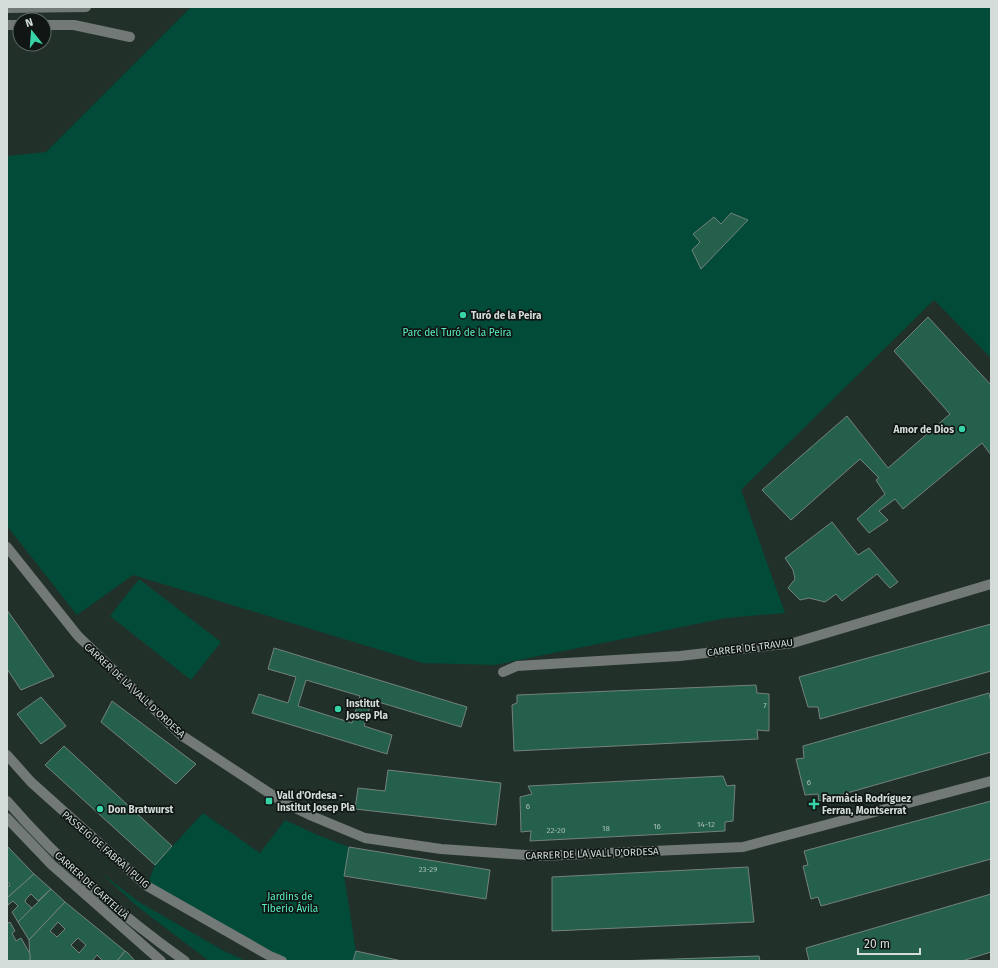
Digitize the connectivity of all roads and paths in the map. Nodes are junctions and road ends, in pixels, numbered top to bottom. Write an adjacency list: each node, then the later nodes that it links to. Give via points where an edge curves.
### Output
1 (86, 7): 2 (street)
2 (7, 8)
3 (52, 25): 4 (street, via 74,25)
4 (130, 37)
5 (7, 547): 9 (street, CARRER DE LA VALL D'ORDESA, via 78,636 181,735 282,802 365,838 441,849 540,856 743,846)
6 (991, 584): 7 (street, CARRER DE TRAVAU, via 793,643 680,656 517,666)
7 (503, 672)
8 (7, 755): 14 (street, PASSEIG DE FABRA I PUIG, via 31,782 147,886)
9 (991, 781)
10 (7, 800): 13 (street, CARRER DE CARTELLÀ, via 31,828 104,898)
11 (7, 818): 12 (street, via 52,865)
12 (161, 961)
13 (185, 961)
14 (282, 961)

